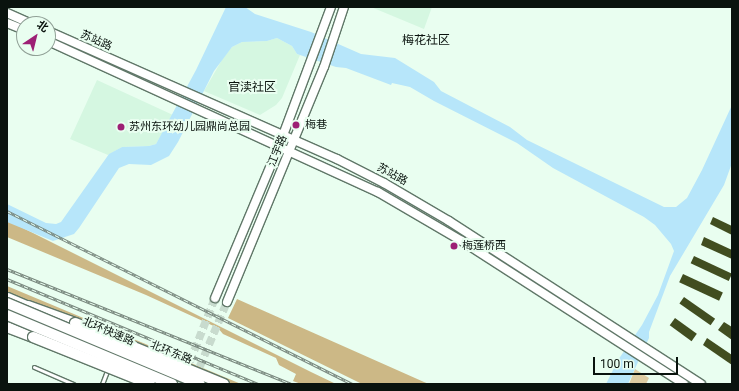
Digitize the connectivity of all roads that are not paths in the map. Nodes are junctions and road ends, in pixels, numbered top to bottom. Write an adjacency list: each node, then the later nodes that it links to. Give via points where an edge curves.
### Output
1 (331, 7): 5 (main road, 江宇路)
2 (344, 7): 6 (main road, 江宇路, via 335,39)
3 (56, 35): 5 (main road, 苏站路)
4 (56, 45): 7 (main road, 苏站路)
5 (283, 136): 6 (main road, 苏站路); 7 (main road, 江宇路)
6 (294, 140): 8 (main road, 江宇路); 28 (main road, 苏站路, via 419,203)
7 (279, 146): 8 (main road, 苏站路); 10 (main road, 江宇路)
8 (290, 151): 11 (main road, 江宇路); 27 (main road, 苏站路, via 403,205)
9 (7, 297): 13 (main road, 北环东路)
10 (216, 298)
11 (227, 302)
12 (7, 303): 24 (highway, 北环快速路, bridge)
13 (28, 306): 25 (main road, 北环东路); 26 (highway, bridge)
14 (7, 315): 23 (highway, 北环快速路, bridge)
15 (7, 322): 17 (main road)
16 (7, 326): 21 (highway, bridge)
17 (110, 365): 20 (lane); 22 (main road)
18 (34, 367): 19 (lane)
19 (73, 384)
20 (102, 384)
21 (150, 384)
22 (157, 384)
23 (172, 384)
24 (200, 384)
25 (216, 384)
26 (224, 384)
27 (684, 384)
28 (701, 384)

